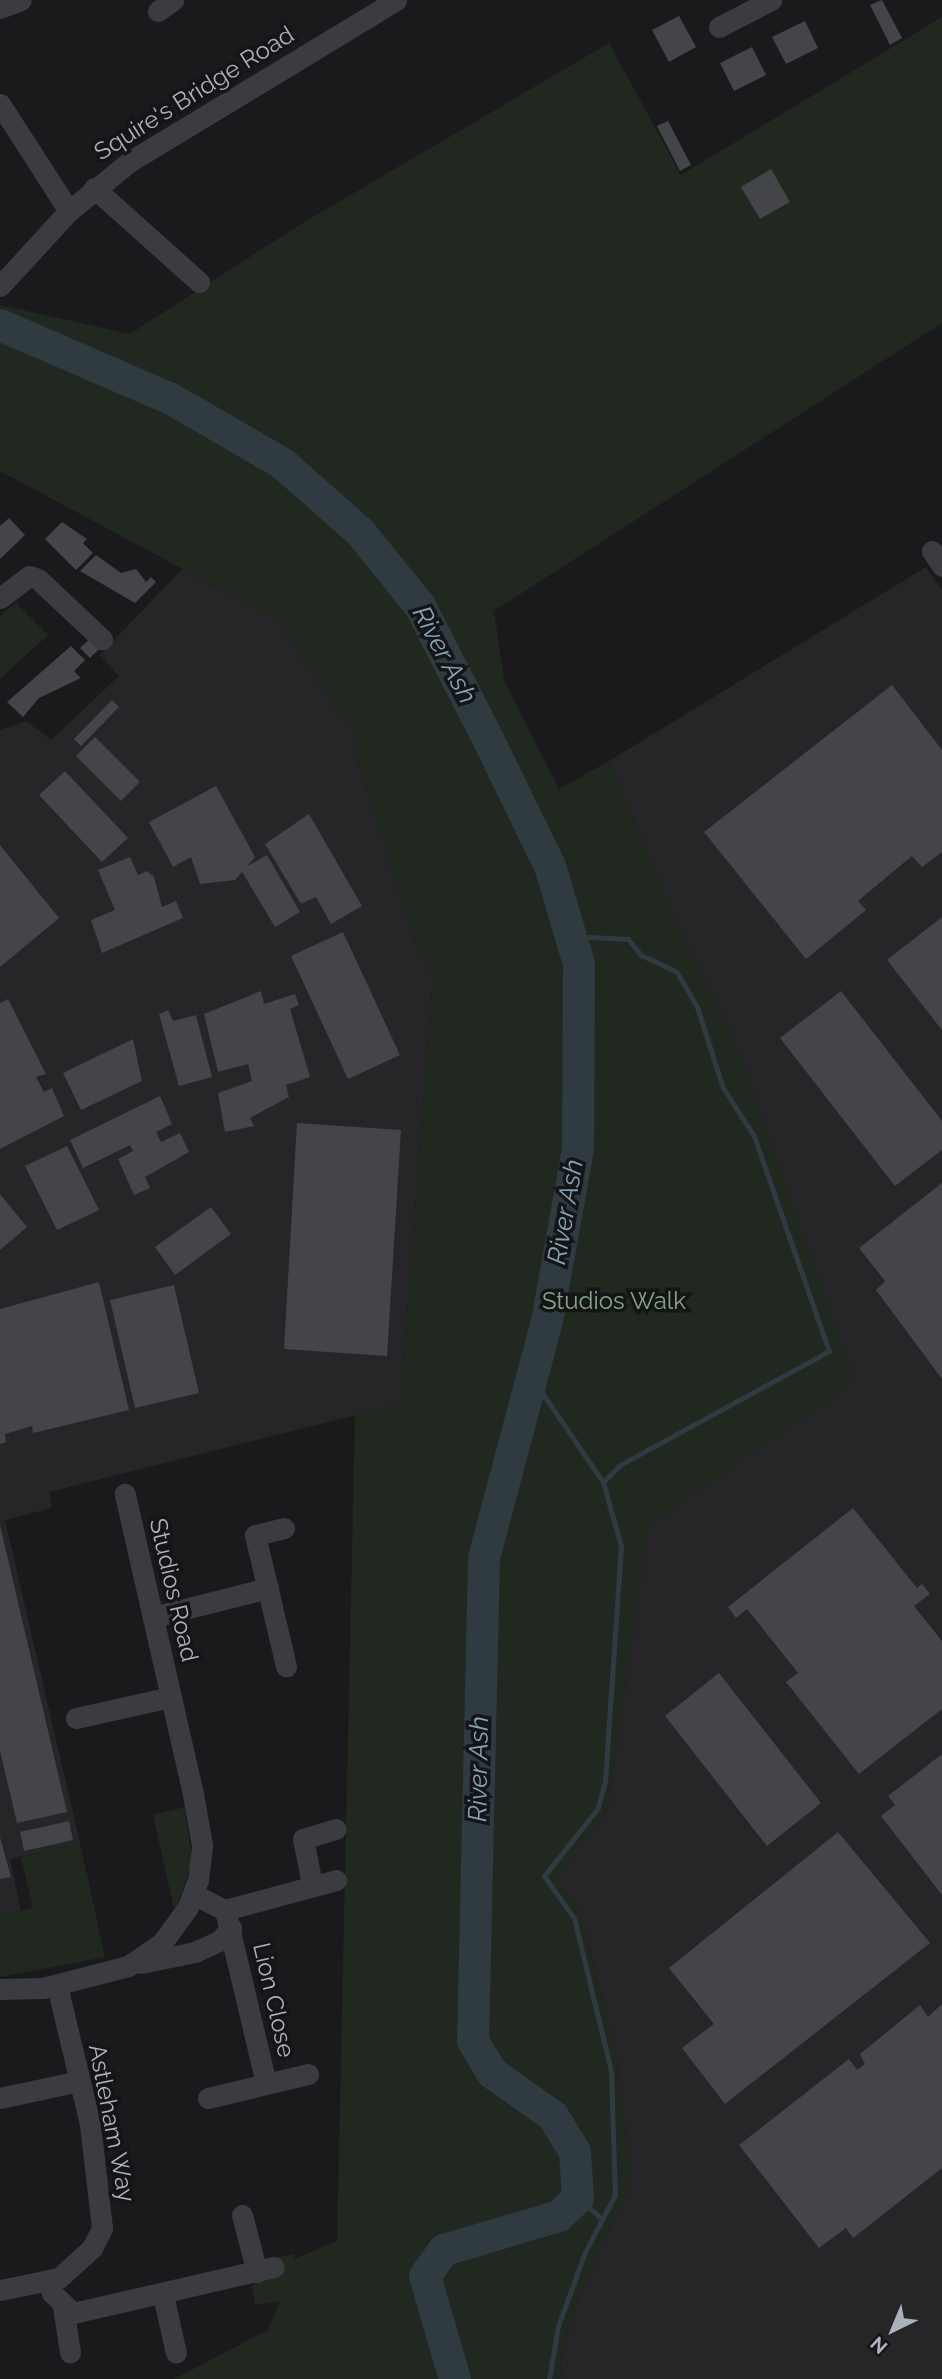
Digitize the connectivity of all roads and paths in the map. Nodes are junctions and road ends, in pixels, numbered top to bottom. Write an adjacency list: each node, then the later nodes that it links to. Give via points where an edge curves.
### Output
1 (21, 0): 5 (street)
2 (396, 0): 6 (street, Squire's Bridge Road)
3 (771, 0): 4 (street)
4 (743, 6): 7 (street)
5 (0, 8)
6 (364, 8): 9 (street, Squire's Bridge Road)
7 (719, 27)
8 (0, 104): 10 (street)
9 (94, 188): 10 (street, Squire's Bridge Road); 12 (street, Squire's Bridge Road)
10 (69, 211): 11 (street, Squire's Bridge Road)
11 (5, 280)
12 (199, 282)
13 (0, 598): 14 (street, via 34,577)
14 (102, 639)
15 (125, 1494): 18 (street, Studios Road)
16 (284, 1528): 17 (street, via 255,1535)
17 (268, 1588): 18 (street); 19 (street)
18 (153, 1617): 20 (street, Studios Road)
19 (286, 1665)
20 (171, 1697): 21 (street, Studios Road); 25 (street, Studios Road, via 202,1845)
21 (76, 1718)
22 (336, 1829): 24 (street, via 303,1839)
23 (336, 1880): 24 (street)
24 (312, 1884): 26 (street)
25 (193, 1894): 26 (street); 27 (street, Studios Road, via 162,1943)
26 (228, 1919): 27 (street, Lion Close, via 219,1941 195,1952); 32 (street, Lion Close)
27 (128, 1966): 28 (street, Studios Road)
28 (57, 1985): 29 (street, Studios Road); 31 (street, Astleham Way)
29 (0, 1989)
30 (308, 2074): 32 (street, Lion Close)
31 (79, 2081): 33 (street); 36 (street, Astleham Way, via 102,2191 103,2228 72,2270)
32 (266, 2084): 34 (street, Lion Close)
33 (0, 2098)
34 (208, 2098)
35 (242, 2215): 38 (street, via 265,2269)
36 (50, 2280): 37 (street, Astleham Way); 39 (street)
37 (0, 2290)
38 (163, 2295): 39 (street, via 73,2313); 41 (street)
39 (63, 2307): 40 (street)
40 (70, 2352)
41 (176, 2353)

